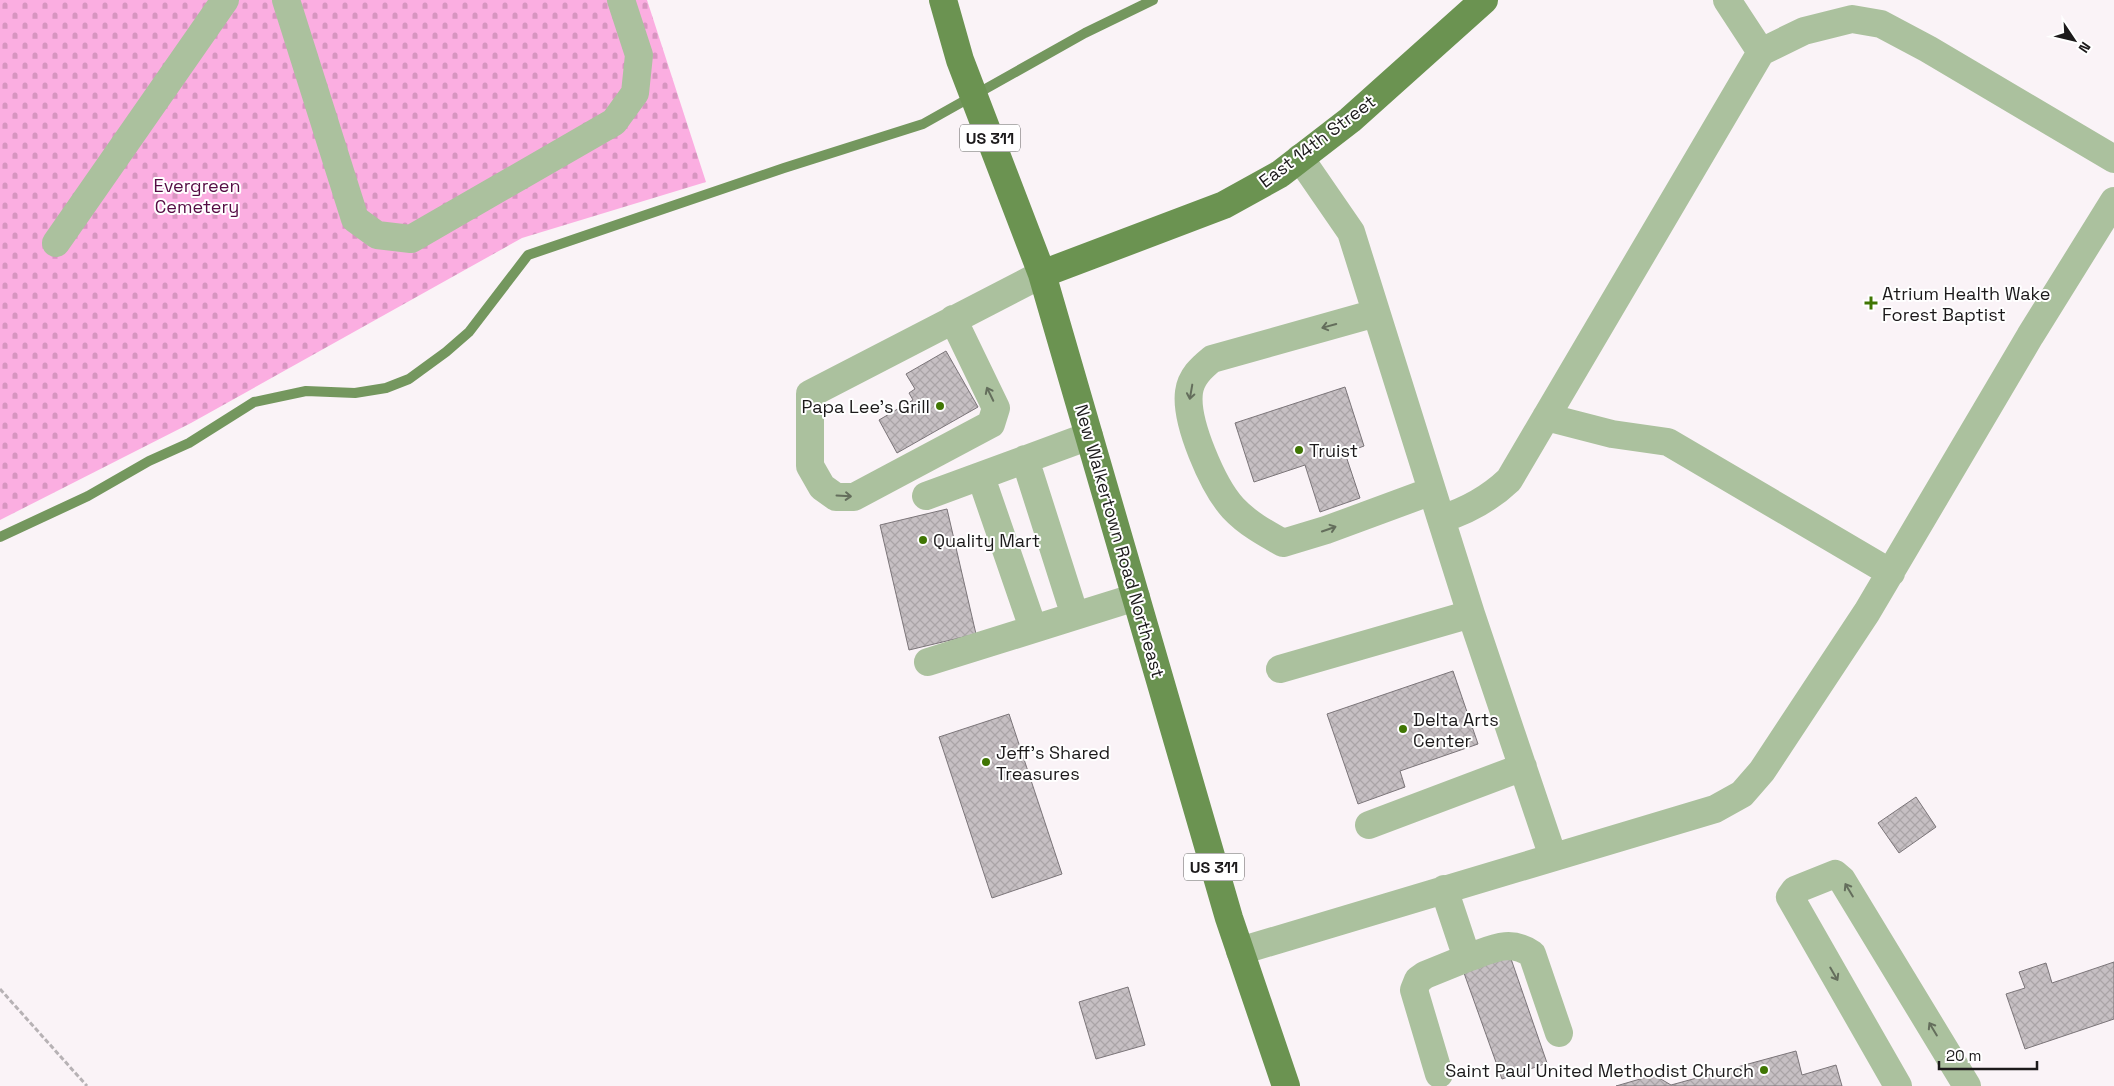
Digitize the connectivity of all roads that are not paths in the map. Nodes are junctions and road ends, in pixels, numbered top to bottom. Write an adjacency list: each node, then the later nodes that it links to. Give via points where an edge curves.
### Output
1 (225, 0): 11 (lane)
2 (286, 0): 3 (lane, via 355,219 377,235 411,239 614,122 634,93 639,55)
3 (621, 0)
4 (943, 0): 12 (main road, New Walkertown Road Northeast / US 311, via 960,60)
5 (1484, 0): 8 (main road, East 14th Street, via 1350,120)
6 (1727, 0): 7 (lane)
7 (1760, 52): 9 (lane, via 1804,31 1852,19 1880,24); 15 (lane)
8 (1300, 158): 12 (main road, East 14th Street, via 1280,174 1224,205); 13 (lane, via 1351,232)
9 (2114, 159)
10 (2114, 201): 22 (lane, via 2030,336)
11 (56, 243)
12 (1042, 274): 14 (lane); 16 (main road, New Walkertown Road Northeast / US 311)
13 (1376, 313): 19 (lane); 19 (lane, one-way to 19, via 1212,359 1198,371 1189,392 1192,429 1217,487 1234,509 1283,543)
14 (953, 319): 14 (lane, one-way to 14, via 810,394 810,466 822,487 836,497 854,497 991,424 996,408)
15 (1546, 417): 21 (lane, via 1509,480 1499,490 1462,513); 22 (lane, via 1612,434 1668,442)
16 (1089, 436): 17 (lane); 23 (main road, New Walkertown Road Northeast / US 311)
17 (1025, 459): 18 (lane); 25 (lane)
18 (982, 477): 20 (lane); 26 (lane)
19 (1432, 492): 21 (lane)
20 (926, 496)
21 (1441, 519): 24 (lane)
22 (1891, 573): 31 (lane, via 1762,771 1742,794 1715,809)
23 (1136, 598): 25 (lane); 33 (main road, New Walkertown Road Northeast / US 311)
24 (1470, 614): 28 (lane); 29 (lane)
25 (1075, 616): 26 (lane)
26 (1033, 628): 27 (lane)
27 (928, 662)
28 (1280, 669)
29 (1523, 767): 30 (lane); 31 (lane)
30 (1369, 825)
31 (1553, 857): 32 (lane)
32 (1444, 889): 33 (lane); 34 (lane)
33 (1240, 951): 37 (main road, New Walkertown Road Northeast / US 311)
34 (1467, 958): 35 (lane, via 1508,944 1523,947 1532,954); 36 (lane, via 1424,975 1414,990)
35 (1559, 1033)
36 (1439, 1074)
37 (1286, 1086)
38 (1898, 1086): 39 (lane, one-way to 38, via 1842,880 1835,874 1795,890 1790,898)
39 (1967, 1086)

